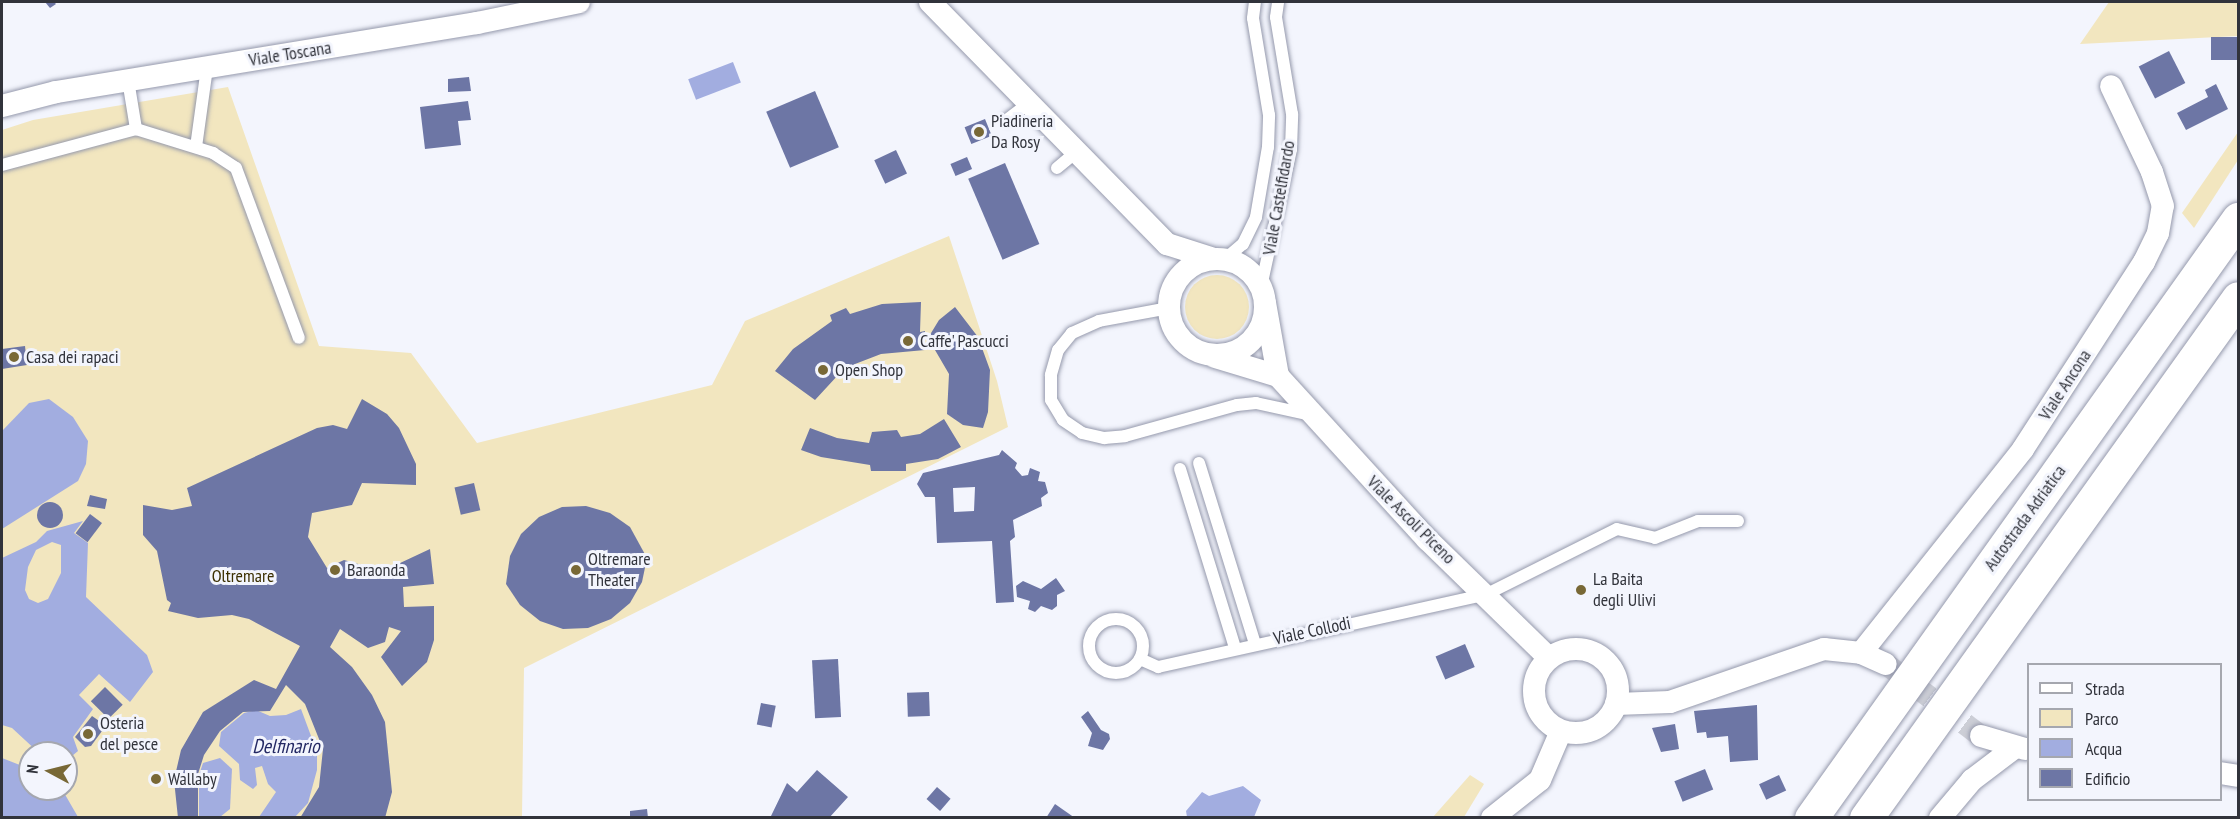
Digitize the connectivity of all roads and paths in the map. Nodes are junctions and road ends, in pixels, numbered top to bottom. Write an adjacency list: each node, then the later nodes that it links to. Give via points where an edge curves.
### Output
1 (579, 2): 5 (street, Viale Toscana, via 532,14)
2 (932, 2): 8 (street)
3 (1255, 2): 18 (lane, Viale Castelfidardo, via 1253,18 1269,114 1268,147 1256,217 1242,244)
4 (1278, 2): 19 (lane, Viale Castelfidardo, via 1276,17 1292,114 1291,149)
5 (207, 68): 6 (street, Viale Toscana); 12 (lane)
6 (128, 80): 9 (street, Viale Toscana); 11 (lane)
7 (2111, 86): 32 (street, Viale Ancona, via 2163,206 2158,233 2023,449)
8 (1029, 103): 10 (lane); 13 (street)
9 (2, 106)
10 (1008, 119)
11 (136, 129): 12 (lane); 14 (lane)
12 (196, 147): 22 (lane, via 236,168)
13 (1077, 151): 15 (lane); 17 (street)
14 (2, 165)
15 (1056, 168)
16 (2238, 219): 43 (highway, Autostrada Adriatica)
17 (1167, 244): 18 (street); 21 (street)
18 (1218, 259): 19 (street, via 1247,268); 21 (street, via 1197,262 1176,280)
19 (1263, 295): 23 (street, via 1264,318 1248,344 1235,352); 24 (street)
20 (2238, 298): 44 (highway)
21 (1169, 308): 23 (street, via 1179,337); 25 (lane, via 1100,321 1072,333 1058,350 1051,375 1051,400 1063,420 1082,433 1104,438 1125,436 1237,405 1274,406)
22 (299, 338)
23 (1205, 354): 24 (street)
24 (1278, 376): 25 (street, Viale Ascoli Piceno)
25 (1314, 416): 29 (street, Viale Ascoli Piceno, via 1426,538)
26 (1199, 463): 30 (lane)
27 (1180, 469): 31 (lane)
28 (1738, 521): 29 (lane, Viale Collodi, via 1698,520 1655,538 1617,530)
29 (1488, 594): 30 (lane, Viale Collodi); 33 (street, Viale Ascoli Piceno)
30 (1255, 644): 31 (lane, Viale Collodi)
31 (1235, 648): 34 (lane, Viale Collodi, via 1158,668)
32 (1861, 653): 35 (street); 36 (street, via 1824,650 1670,702)
33 (1549, 658): 36 (street, via 1574,649 1599,656 1615,677); 37 (street, via 1535,679 1534,698 1541,716)
34 (1140, 659): 34 (lane, via 1143,643 1129,622 1113,619 1093,633 1090,651 1099,667 1117,673)
35 (1886, 664)
36 (1616, 704): 37 (street, via 1600,726 1574,734)
37 (1561, 731): 42 (street, via 1540,780)
38 (1981, 736): 39 (street)
39 (2021, 749): 45 (street, via 1971,780)
40 (2222, 773): 41 (street)
41 (2238, 776)
42 (1492, 818)
43 (1811, 818)
44 (1866, 818)
45 (1940, 818)

